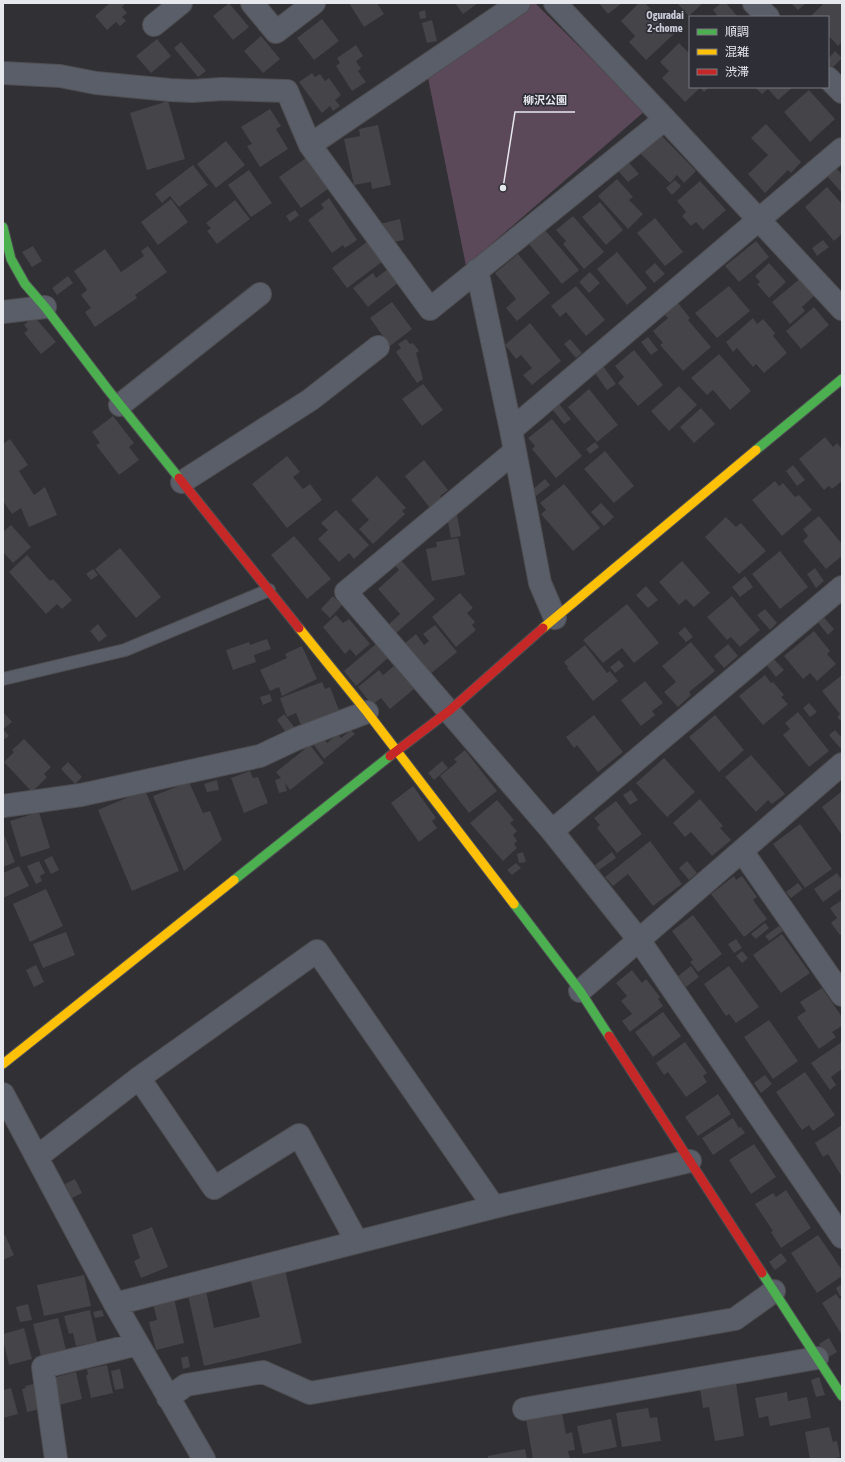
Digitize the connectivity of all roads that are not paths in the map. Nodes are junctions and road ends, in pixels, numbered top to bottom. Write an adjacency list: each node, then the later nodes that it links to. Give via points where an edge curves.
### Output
1 (181, 3): 8 (street)
2 (252, 3): 3 (street, via 276,32)
3 (314, 3)
4 (518, 3): 13 (street)
5 (555, 3): 12 (street)
6 (754, 3): 7 (street)
7 (767, 16)
8 (154, 25)
9 (3, 73): 13 (street, via 60,76 96,83 170,90 287,90)
10 (829, 79): 11 (street)
11 (842, 92)
12 (666, 119): 15 (street); 17 (street)
13 (310, 145): 17 (street, via 430,309)
14 (842, 149): 15 (street)
15 (759, 220): 20 (street); 25 (street)
16 (3, 227): 19 (street, via 11,259 25,284)
17 (477, 270): 25 (street)
18 (260, 294): 24 (street)
19 (45, 307): 21 (street); 24 (street)
20 (842, 310)
21 (3, 312)
22 (378, 347): 27 (street, via 310,400)
23 (842, 379): 30 (street)
24 (120, 405): 27 (street)
25 (511, 430): 26 (street)
26 (514, 452): 30 (street, via 540,583); 32 (street, via 346,592)
27 (182, 482): 29 (street)
28 (842, 587): 37 (street)
29 (269, 590): 31 (lane, via 125,650); 33 (street)
30 (555, 618): 32 (street)
31 (3, 680)
32 (448, 711): 34 (street); 37 (street)
33 (367, 712): 34 (street); 36 (street, via 296,739 260,756 81,795)
34 (396, 751): 40 (street); 42 (street)
35 (842, 764): 38 (street)
36 (3, 806)
37 (552, 831): 39 (street)
38 (742, 851): 39 (street); 41 (street)
39 (639, 940): 40 (street); 48 (street)
40 (580, 991): 46 (street)
41 (842, 996)
42 (3, 1064)
43 (139, 1078): 45 (street); 47 (street, via 317,951); 49 (street, via 214,1188 299,1135)
44 (3, 1094): 45 (street)
45 (37, 1157): 51 (street)
46 (690, 1161): 47 (street); 50 (street)
47 (494, 1207): 49 (street)
48 (838, 1222)
49 (357, 1242): 51 (street)
50 (774, 1291): 53 (street); 55 (street, via 735,1319 310,1393 263,1372 186,1385)
51 (115, 1304): 52 (street)
52 (138, 1344): 55 (street); 57 (street, via 43,1367)
53 (817, 1358): 54 (street); 56 (street)
54 (842, 1396)
55 (168, 1398): 58 (street)
56 (524, 1409)
57 (56, 1459)
58 (204, 1459)

